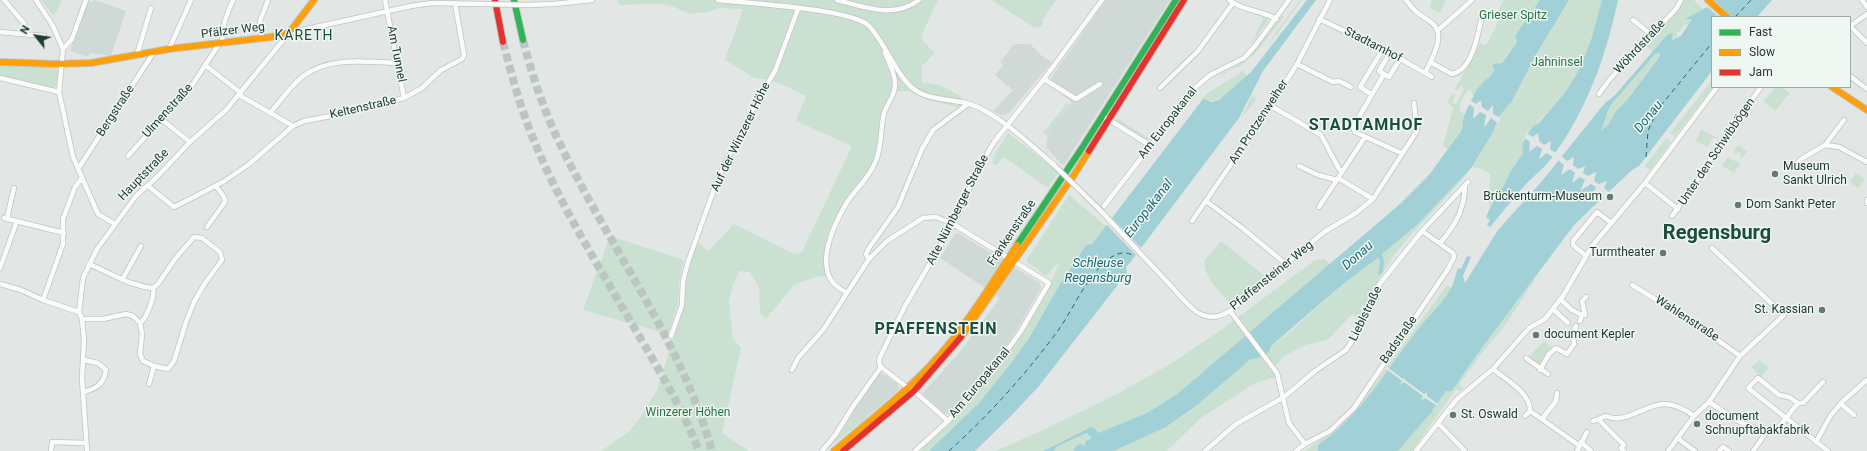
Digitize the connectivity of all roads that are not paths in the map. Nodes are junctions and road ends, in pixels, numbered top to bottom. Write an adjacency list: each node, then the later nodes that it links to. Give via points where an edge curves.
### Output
1 (4, 0): 43 (street, via 24,22)
2 (36, 0): 52 (street, via 53,26)
3 (86, 0): 52 (street, via 72,39)
4 (191, 0): 53 (street)
5 (233, 0): 50 (street, via 222,27)
6 (268, 0): 46 (street, via 260,21)
7 (314, 0): 42 (main road, Hauptstraße)
8 (385, 0): 31 (street, Am Tunnel)
9 (495, 0): 48 (main road)
10 (514, 0): 47 (main road)
11 (592, 0): 26 (street, Pfälzer Weg, bridge, via 528,5)
12 (718, 0): 27 (street)
13 (837, 0): 14 (street, via 885,11 903,9)
14 (919, 0)
15 (1102, 0): 71 (street, Alte Nürnberger Straße)
16 (1176, 0): 89 (main road, Frankenstraße)
17 (1184, 0): 91 (main road, Frankenstraße)
18 (1289, 0): 35 (street, Am Europakanal)
19 (1330, 0): 36 (street, Am Protzenweiher)
20 (1406, 0): 40 (street, via 1415,12 1431,23)
21 (1472, 0): 40 (street)
22 (1681, 0): 44 (street, Wöhrdstraße)
23 (1709, 0): 34 (main road)
24 (1862, 0): 28 (street)
25 (1231, 2): 35 (street, via 1246,10); 74 (street, via 1198,51)
26 (455, 3): 31 (street, Pfälzer Weg, via 430,3); 83 (street, Keltenstraße, via 464,55 462,59 441,70 422,88)
27 (768, 3): 30 (street)
28 (1867, 7)
29 (151, 8): 57 (street)
30 (798, 9): 51 (street, via 845,15 862,20 869,25); 155 (street, Auf der Winzerer Höhe, via 775,70 718,178 688,262 683,281 682,305)
31 (387, 10): 42 (street, Pfälzer Weg); 61 (street, Am Tunnel)
32 (1867, 14): 38 (street)
33 (1482, 16): 60 (street, via 1474,51 1457,72 1452,74)
34 (1726, 16)
35 (1276, 19): 98 (street, Am Europakanal, via 1244,58 1210,75 1196,87)
36 (1319, 19): 54 (street, Stadtamhof); 63 (street, Am Protzenweiher)
37 (1633, 20): 44 (street)
38 (1851, 25)
39 (1851, 27): 49 (street)
40 (1437, 31): 60 (street, via 1438,46)
41 (0, 32): 43 (street)
42 (289, 33): 46 (main road, Pfälzer Weg); 80 (street, Hauptstraße)
43 (25, 34): 45 (street)
44 (1652, 35): 82 (street, Wöhrdstraße)
45 (44, 36)
46 (262, 39): 50 (main road, Pfälzer Weg)
47 (523, 40)
48 (503, 42)
49 (1867, 43)
50 (221, 44): 53 (main road, Pfälzer Weg); 64 (street, Ulmenstraße)
51 (885, 47): 84 (street, via 911,87 929,96); 142 (street, via 896,83 884,115 877,160 846,204 829,240 829,276)
52 (63, 49): 62 (street)
53 (169, 49): 55 (main road, Pfälzer Weg)
54 (1383, 49): 56 (street, Stadtamhof); 65 (street)
55 (154, 52): 57 (main road, Pfälzer Weg); 104 (street, Bergstraße)
56 (1390, 53): 58 (street, Stadtamhof); 66 (street)
57 (137, 55): 62 (main road, Pfälzer Weg)
58 (1400, 59): 66 (street, via 1389,77); 67 (street, Stadtamhof)
59 (0, 62): 62 (main road, Pfälzer Weg)
60 (1430, 62): 67 (street)
61 (398, 63): 83 (street, Am Tunnel); 88 (street, via 350,62 317,69 297,82)
62 (62, 64): 79 (street)
63 (1297, 64): 73 (street, via 1333,82 1339,81); 86 (street, Am Protzenweiher)
64 (206, 65): 80 (street); 90 (street, Ulmenstraße, via 193,84)
65 (1372, 67): 66 (street); 81 (street, via 1360,87)
66 (1382, 73): 81 (street)
67 (1425, 73): 68 (street, Stadtamhof)
68 (1432, 77)
69 (1851, 77): 78 (street)
70 (0, 78): 79 (street)
71 (1044, 79): 72 (street, via 1076,99); 93 (street, Alte Nürnberger Straße)
72 (1100, 84)
73 (1351, 87)
74 (1160, 88)
75 (1716, 88): 109 (street)
76 (1760, 88): 118 (street, Unter den Schwibbögen, via 1717,148)
77 (1833, 88): 87 (main road)
78 (1867, 89)
79 (59, 92): 104 (street)
80 (240, 94): 88 (street); 96 (street, Hauptstraße)
81 (1371, 94): 95 (street, via 1353,129)
82 (1599, 94)
83 (404, 98): 94 (street, Keltenstraße, via 304,121)
84 (968, 104): 93 (street); 133 (street, via 932,130 898,207 866,254)
85 (1414, 105): 99 (street, Pfaffensteiner Weg, via 1416,131)
86 (1271, 106): 105 (street, via 1321,135); 115 (street, Am Protzenweiher)
87 (1867, 110)
88 (271, 112): 94 (street)
89 (1103, 116): 91 (street); 132 (main road, Frankenstraße)
90 (161, 119): 96 (street); 100 (street, Ulmenstraße)
91 (1109, 120): 98 (street); 134 (main road, Frankenstraße)
92 (1844, 120): 97 (street)
93 (1006, 125): 124 (street, Alte Nürnberger Straße, via 982,162); 147 (street, Pfaffensteiner Weg, bridge, via 1054,164 1201,316 1217,317)
94 (293, 126): 111 (street, Keltenstraße, via 248,165)
95 (1364, 137): 99 (street); 105 (street)
96 (190, 142): 110 (street, Hauptstraße)
97 (1825, 145): 101 (street, via 1839,147); 103 (street, via 1801,159)
98 (1151, 146): 116 (street, Am Europakanal)
99 (1401, 153): 114 (street, Pfaffensteiner Weg)
100 (128, 156)
101 (1867, 162)
102 (1299, 166): 107 (street, via 1318,175)
103 (1792, 168)
104 (78, 170): 106 (street)
105 (1342, 171): 107 (street)
106 (82, 178): 123 (street, via 98,214); 127 (street, via 75,187 63,219)
107 (1337, 179): 114 (street); 117 (street)
108 (1468, 182): 112 (street, Lieblstraße)
109 (1645, 183): 118 (street); 122 (street)
110 (148, 186): 111 (street, Keltenstraße, via 174,207); 123 (street, Hauptstraße, via 136,196)
111 (216, 186): 125 (street, via 225,202)
112 (1465, 187): 126 (street, Lieblstraße); 128 (street, via 1457,220)
113 (14, 188): 120 (street, via 6,218)
114 (1373, 199): 136 (street, Pfaffensteiner Weg, via 1356,213 1324,232)
115 (1206, 201): 121 (street, Am Protzenweiher); 136 (street, via 1241,226)
116 (1104, 206)
117 (1319, 207)
118 (1678, 209): 119 (street, Unter den Schwibbögen)
119 (1672, 216)
120 (17, 221): 127 (street); 137 (street)
121 (1192, 221)
122 (1610, 222): 131 (street); 131 (street, via 1597,212 1573,241)
123 (115, 224): 135 (street, Hauptstraße)
124 (953, 224): 132 (street); 133 (street, via 936,217 922,218 887,240); 160 (street, Alte Nürnberger Straße, via 902,311 880,357)
125 (207, 227)
126 (1422, 231): 128 (street, Badstraße); 171 (street, Lieblstraße, via 1379,285 1350,346)
127 (64, 233): 145 (street)
128 (1440, 243): 190 (street, Badstraße, via 1453,253 1453,259 1404,336 1379,368 1354,408 1330,431)
129 (141, 246): 138 (street)
130 (1712, 248): 156 (street, via 1784,315)
131 (1586, 256): 144 (street)
132 (1009, 258): 134 (street); 168 (main road, Frankenstraße, via 945,349)
133 (869, 259): 142 (street)
134 (1015, 262): 168 (main road, Frankenstraße, via 958,342); 182 (street, Am Europakanal, via 1049,283 996,367)
135 (89, 264): 138 (street); 148 (street, Hauptstraße, via 83,278)
136 (1286, 264): 147 (street, Pfaffensteiner Weg)
137 (0, 268)
138 (122, 280): 141 (street)
139 (0, 284): 145 (street)
140 (1632, 285): 156 (street, Wahlenstraße, via 1690,320)
141 (153, 288): 152 (street, via 154,294); 159 (street, via 194,237 202,238 222,255 221,262 191,308 173,365 166,369)
142 (847, 293): 162 (street, via 823,330 798,358)
143 (1586, 297): 149 (street, via 1582,301)
144 (1561, 298): 146 (street); 151 (street, via 1572,310 1582,315)
145 (43, 300): 148 (street)
146 (1553, 309): 153 (street); 161 (street, via 1545,319 1528,329)
147 (1230, 311): 171 (street, via 1277,373)
148 (79, 312): 150 (street, Hauptstraße)
149 (1585, 315)
150 (82, 320): 152 (street, via 126,314 133,316); 158 (street, Hauptstraße)
151 (1580, 321)
152 (140, 323): 159 (street, via 141,358 145,363)
153 (1568, 323)
154 (1575, 328): 163 (street, via 1573,346 1567,354 1556,348 1549,354)
155 (671, 336)
156 (1740, 356): 172 (street)
157 (1526, 358): 163 (street)
158 (84, 360): 169 (street, Hauptstraße); 169 (street, via 98,363 106,370 105,377 98,387)
159 (154, 366): 167 (street)
160 (881, 367): 168 (street); 194 (street, Alte Nürnberger Straße)
161 (1493, 369): 175 (street, via 1519,390); 184 (street, via 1457,399)
162 (792, 370)
163 (1540, 370): 164 (street)
164 (1548, 374)
165 (1823, 382): 173 (street, via 1803,403)
166 (1866, 382): 174 (street)
167 (149, 384)
168 (911, 390): 182 (street); 195 (main road, Frankenstraße); 196 (main road, Frankenstraße)
169 (83, 392): 189 (street, Hauptstraße)
170 (1557, 393): 181 (street, via 1556,402)
171 (1284, 397): 190 (street, via 1289,423); 198 (street, Lieblstraße, via 1236,424)
172 (1710, 402): 178 (street); 186 (street, via 1738,421)
173 (1798, 403): 180 (street); 180 (street, via 1789,397 1779,395 1758,378 1748,388)
174 (1841, 404): 176 (street); 188 (street, via 1826,422 1827,425)
175 (1530, 411): 177 (street); 181 (street)
176 (1854, 415)
177 (1525, 416)
178 (1694, 416): 179 (street, via 1679,408 1660,404 1628,416 1606,416); 187 (street)
179 (1598, 419): 183 (street); 203 (street, via 1624,444 1621,448)
180 (1787, 419): 186 (street, via 1775,432); 188 (street)
181 (1542, 420): 191 (street)
182 (948, 421): 197 (street, Am Europakanal)
183 (1593, 421)
184 (1438, 423): 200 (street); 201 (street)
185 (1587, 432): 191 (street)
186 (1766, 433): 208 (street)
187 (1677, 438): 204 (street); 205 (street)
188 (1816, 442): 209 (street)
189 (86, 443): 192 (street, via 52,442); 193 (street, Hauptstraße)
190 (1305, 444): 199 (street)
191 (1579, 446): 202 (street)
192 (51, 451)
193 (87, 451)
194 (822, 451)
195 (834, 451)
196 (843, 451)
197 (915, 451)
198 (1205, 451)
199 (1296, 451)
200 (1416, 451)
201 (1465, 451)
202 (1591, 451)
203 (1624, 451)
204 (1668, 451)
205 (1695, 451)
206 (1719, 451): 207 (street, via 1723,447)
207 (1729, 451)
208 (1753, 451)
209 (1828, 451)

